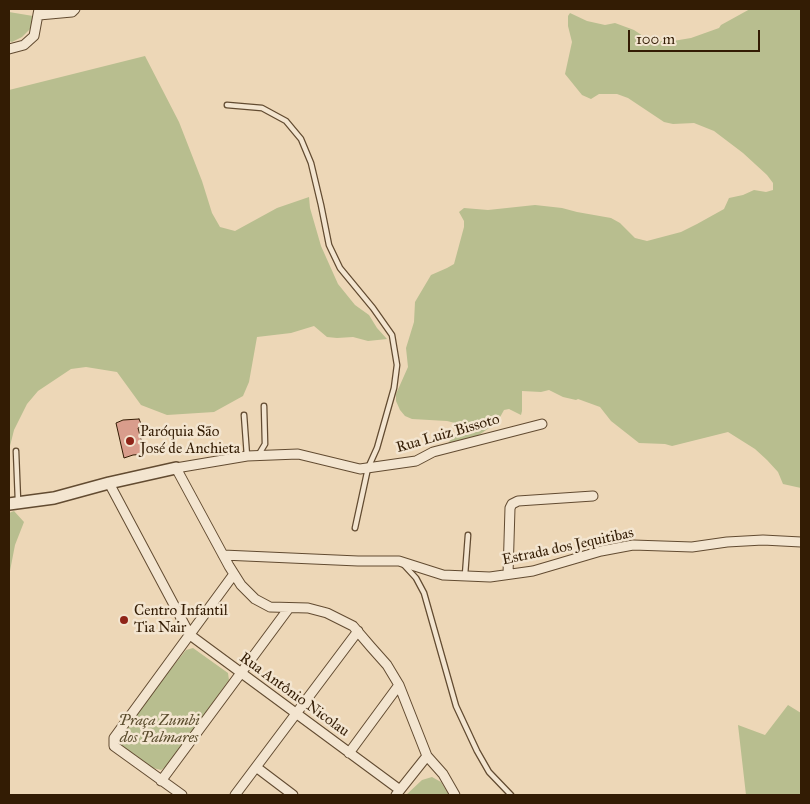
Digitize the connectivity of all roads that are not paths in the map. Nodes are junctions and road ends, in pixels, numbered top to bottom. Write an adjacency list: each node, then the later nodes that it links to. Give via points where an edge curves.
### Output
1 (75, 9): 2 (street, via 72,12)
2 (39, 12): 3 (street, via 34,36 24,45)
3 (9, 49)
4 (227, 105): 12 (lane, via 262,108 286,121 301,139 311,163 329,245 340,268 392,335 397,365 394,388 378,448)
5 (264, 406): 9 (lane, via 265,444)
6 (244, 415): 10 (lane)
7 (542, 424): 12 (street, Rua Luiz Bissoto, via 433,452 416,461)
8 (16, 451): 15 (lane)
9 (260, 454): 10 (street, Rua Luiz Bissoto); 12 (street, Rua Luiz Bissoto, via 298,454 352,468)
10 (247, 456): 11 (street, Rua Luiz Bissoto)
11 (176, 468): 13 (street, Rua Luiz Bissoto); 19 (street)
12 (368, 468): 16 (lane)
13 (109, 483): 15 (street, Rua Luiz Bissoto, via 54,498); 26 (street, Rua Antônio Nicolau)
14 (593, 496): 22 (street, via 512,504)
15 (13, 503)
16 (355, 528)
17 (468, 535): 23 (lane)
18 (801, 542): 22 (street, Estrada dos Jequitibas, via 745,541 692,547 633,545 532,571)
19 (223, 555): 20 (street, Estrada dos Jequitibas); 21 (street)
20 (399, 561): 23 (street, Estrada dos Jequitibas, via 443,576); 39 (lane, via 416,578 424,593 456,706 477,751 489,772)
21 (234, 574): 24 (street, via 255,599 270,607); 26 (street)
22 (508, 574): 23 (street, Estrada dos Jequitibas, via 490,577)
23 (465, 575)
24 (289, 608): 25 (street, via 327,613); 27 (street)
25 (358, 631): 28 (street, via 387,665); 29 (street)
26 (190, 636): 27 (street, Rua Antônio Nicolau); 33 (street, via 115,735 114,746)
27 (241, 674): 29 (street, Rua Antônio Nicolau); 33 (street)
28 (399, 685): 30 (street); 31 (street)
29 (296, 714): 30 (street, Rua Antônio Nicolau); 32 (street)
30 (349, 753): 34 (street, Rua Antônio Nicolau)
31 (427, 756): 34 (street); 38 (street)
32 (256, 767): 36 (street); 37 (street)
33 (161, 781): 35 (street)
34 (398, 793)
35 (182, 795)
36 (235, 795)
37 (293, 795)
38 (455, 795)
39 (511, 795)

